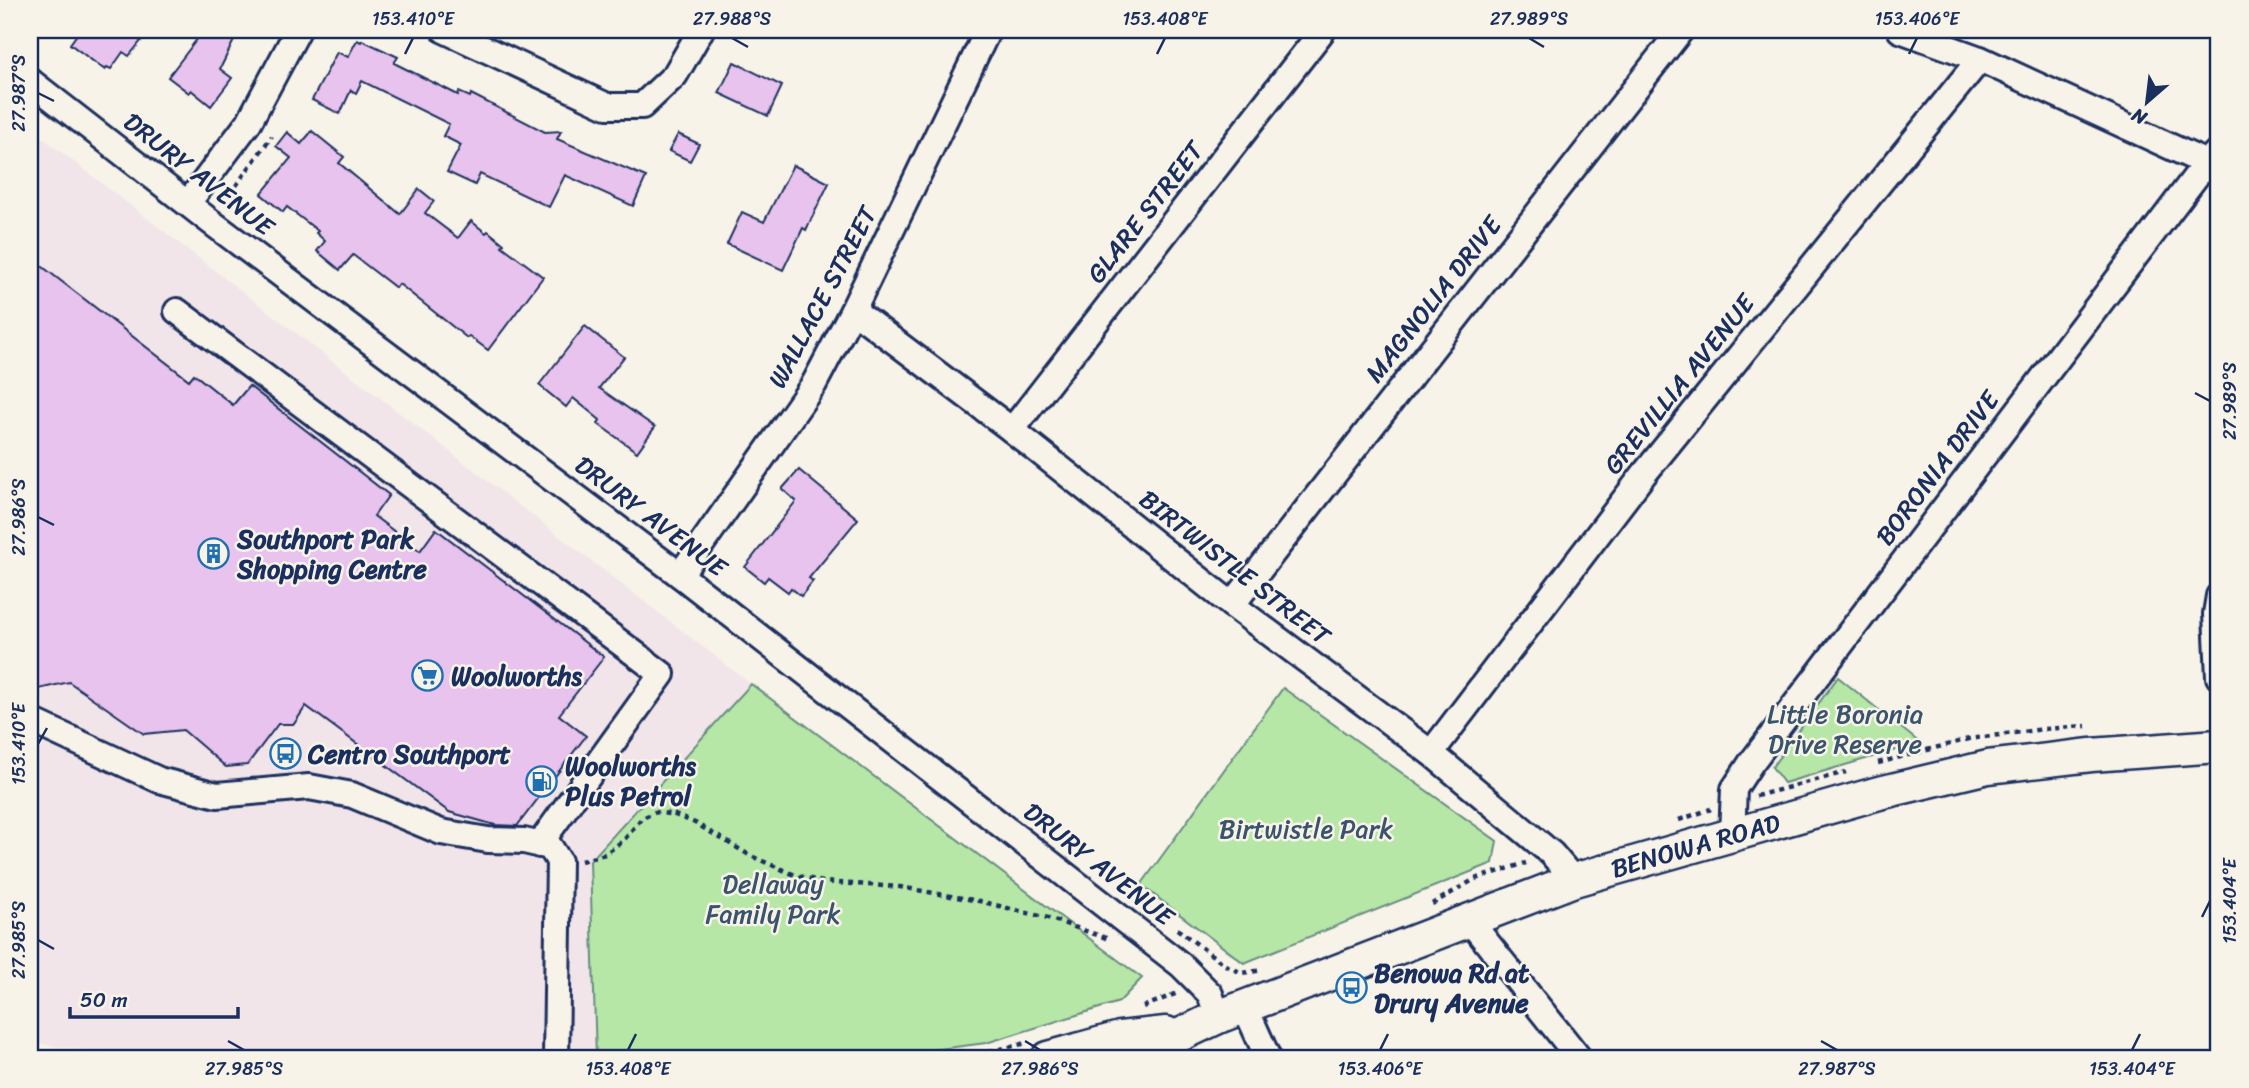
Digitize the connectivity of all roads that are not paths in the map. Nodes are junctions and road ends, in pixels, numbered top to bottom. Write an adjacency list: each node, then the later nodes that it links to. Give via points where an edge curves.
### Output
1 (298, 30): 11 (street, via 248,121)
2 (444, 30): 3 (street, via 607,106 642,106 675,75)
3 (701, 30)
4 (988, 30): 12 (street, WALLACE STREET)
5 (1323, 30): 14 (street, GLARE STREET)
6 (1681, 30): 17 (street, MAGNOLIA DRIVE)
7 (1900, 30): 8 (street)
8 (1980, 59): 10 (street); 21 (street, GREVILLIA AVENUE, via 1644,474)
9 (30, 81): 11 (street, DRURY AVENUE)
10 (2213, 156): 22 (street, BORONIA DRIVE, via 1751,763 1734,789)
11 (188, 204): 15 (street, DRURY AVENUE)
12 (853, 310): 14 (street, BIRTWISTLE STREET); 15 (street, WALLACE STREET, via 814,384)
13 (177, 311): 23 (street, via 662,674)
14 (1012, 430): 17 (street, BIRTWISTLE STREET)
15 (680, 575): 26 (street, DRURY AVENUE, via 1181,965 1210,994)
16 (2219, 596): 18 (street)
17 (1232, 605): 21 (street, BIRTWISTLE STREET)
18 (2219, 677)
19 (30, 720): 23 (street, via 159,780 217,795 309,787 352,795 441,832)
20 (2219, 746): 22 (main road, BENOWA ROAD, via 1988,768)
21 (1431, 753): 24 (street, BIRTWISTLE STREET, via 1552,855)
22 (1732, 835): 24 (main road, BENOWA ROAD)
23 (539, 845): 27 (street, via 550,847 559,861)
24 (1574, 880): 25 (main road, BENOWA ROAD)
25 (1469, 920): 26 (main road, BENOWA ROAD); 31 (street)
26 (1218, 1018): 28 (main road, BENOWA ROAD); 29 (main road, BENOWA ROAD); 30 (street, DRURY AVENUE)
27 (556, 1058)
28 (1048, 1058)
29 (1131, 1058)
30 (1268, 1058)
31 (1579, 1058)

